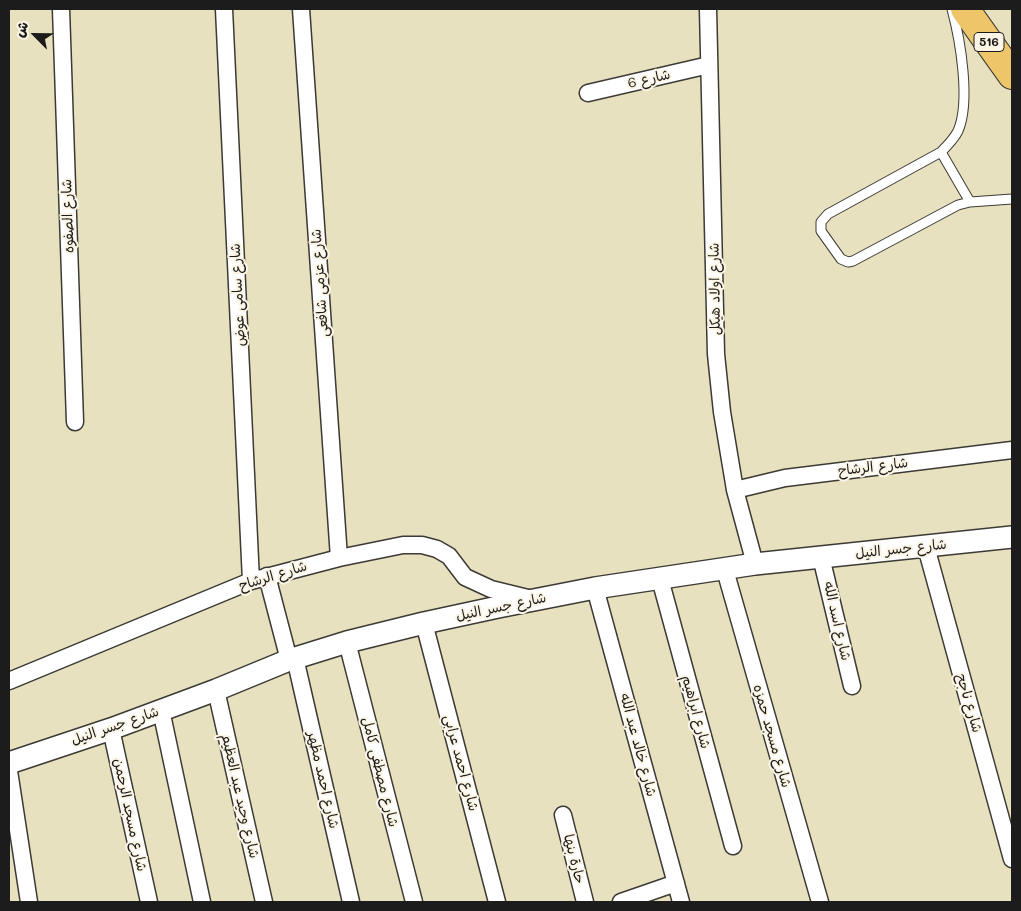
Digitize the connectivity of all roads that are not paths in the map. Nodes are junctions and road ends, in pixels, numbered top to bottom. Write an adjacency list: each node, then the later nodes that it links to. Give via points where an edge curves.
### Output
1 (61, 9): 13 (street, شارع الصفوه)
2 (224, 9): 24 (street, شارع سامى عوض)
3 (301, 9): 19 (street, شارع عزمى شافعى)
4 (708, 9): 7 (street, شارع اولاد هيكل)
5 (952, 9): 10 (lane, via 962,62 962,116 958,130)
6 (966, 9): 8 (highway, 516)
7 (709, 65): 9 (street, شارع 6); 15 (street, شارع اولاد هيكل, via 716,354)
8 (1012, 75)
9 (588, 93)
10 (941, 152): 12 (lane); 12 (lane, via 828,214 821,222 821,231 841,259 848,262 946,210)
11 (1012, 199): 12 (lane)
12 (970, 202)
13 (74, 422)
14 (1012, 450): 15 (street, شارع الرشاح, via 785,478)
15 (735, 490): 20 (street, شارع اولاد هيكل)
16 (1012, 537): 17 (street, شارع جسر النيل)
17 (926, 547): 18 (street, شارع جسر النيل); 39 (street, شارع ناجح)
18 (821, 557): 20 (street, شارع جسر النيل); 31 (street, شارع اسد الله)
19 (339, 558): 22 (street, شارع الرشاح); 26 (street, شارع الرشاح, via 422,544 449,556 465,578 491,589)
20 (755, 564): 21 (street, شارع جسر النيل)
21 (725, 570): 23 (street, شارع جسر النيل); 51 (street, شارع مسجد حمزه)
22 (268, 576): 24 (street, شارع الرشاح); 29 (street, شارع احمد مظهر)
23 (660, 579): 25 (street, شارع جسر النيل); 38 (street, شارع ابراهيم)
24 (251, 581): 30 (street, شارع الرشاح)
25 (594, 588): 26 (street, شارع جسر النيل); 40 (street, شارع خالد عبد الله)
26 (536, 600): 27 (street, شارع جسر النيل)
27 (424, 623): 28 (street, شارع جسر النيل); 47 (street, شارع احمد عرابى)
28 (347, 642): 29 (street, شارع جسر النيل); 46 (street, شارع مصطفى كامل)
29 (292, 659): 32 (street, شارع جسر النيل); 45 (street, شارع احمد مظهر)
30 (9, 681)
31 (852, 686)
32 (216, 690): 33 (street, شارع جسر النيل); 44 (street, شارع وحيد عبد العظيم)
33 (161, 710): 34 (street, شارع جسر النيل); 43 (street)
34 (111, 728): 35 (street, شارع جسر النيل); 42 (street, شارع مسجد الرحمن)
35 (9, 763)
36 (9, 771): 41 (street)
37 (563, 815): 48 (street, حارة بنها)
38 (733, 846)
39 (1012, 858)
40 (676, 883): 49 (street); 50 (street, شارع خالد عبد الله)
41 (29, 902)
42 (149, 902)
43 (202, 902)
44 (264, 902)
45 (351, 902)
46 (414, 902)
47 (497, 902)
48 (585, 902)
49 (621, 902)
50 (681, 902)
51 (820, 902)

